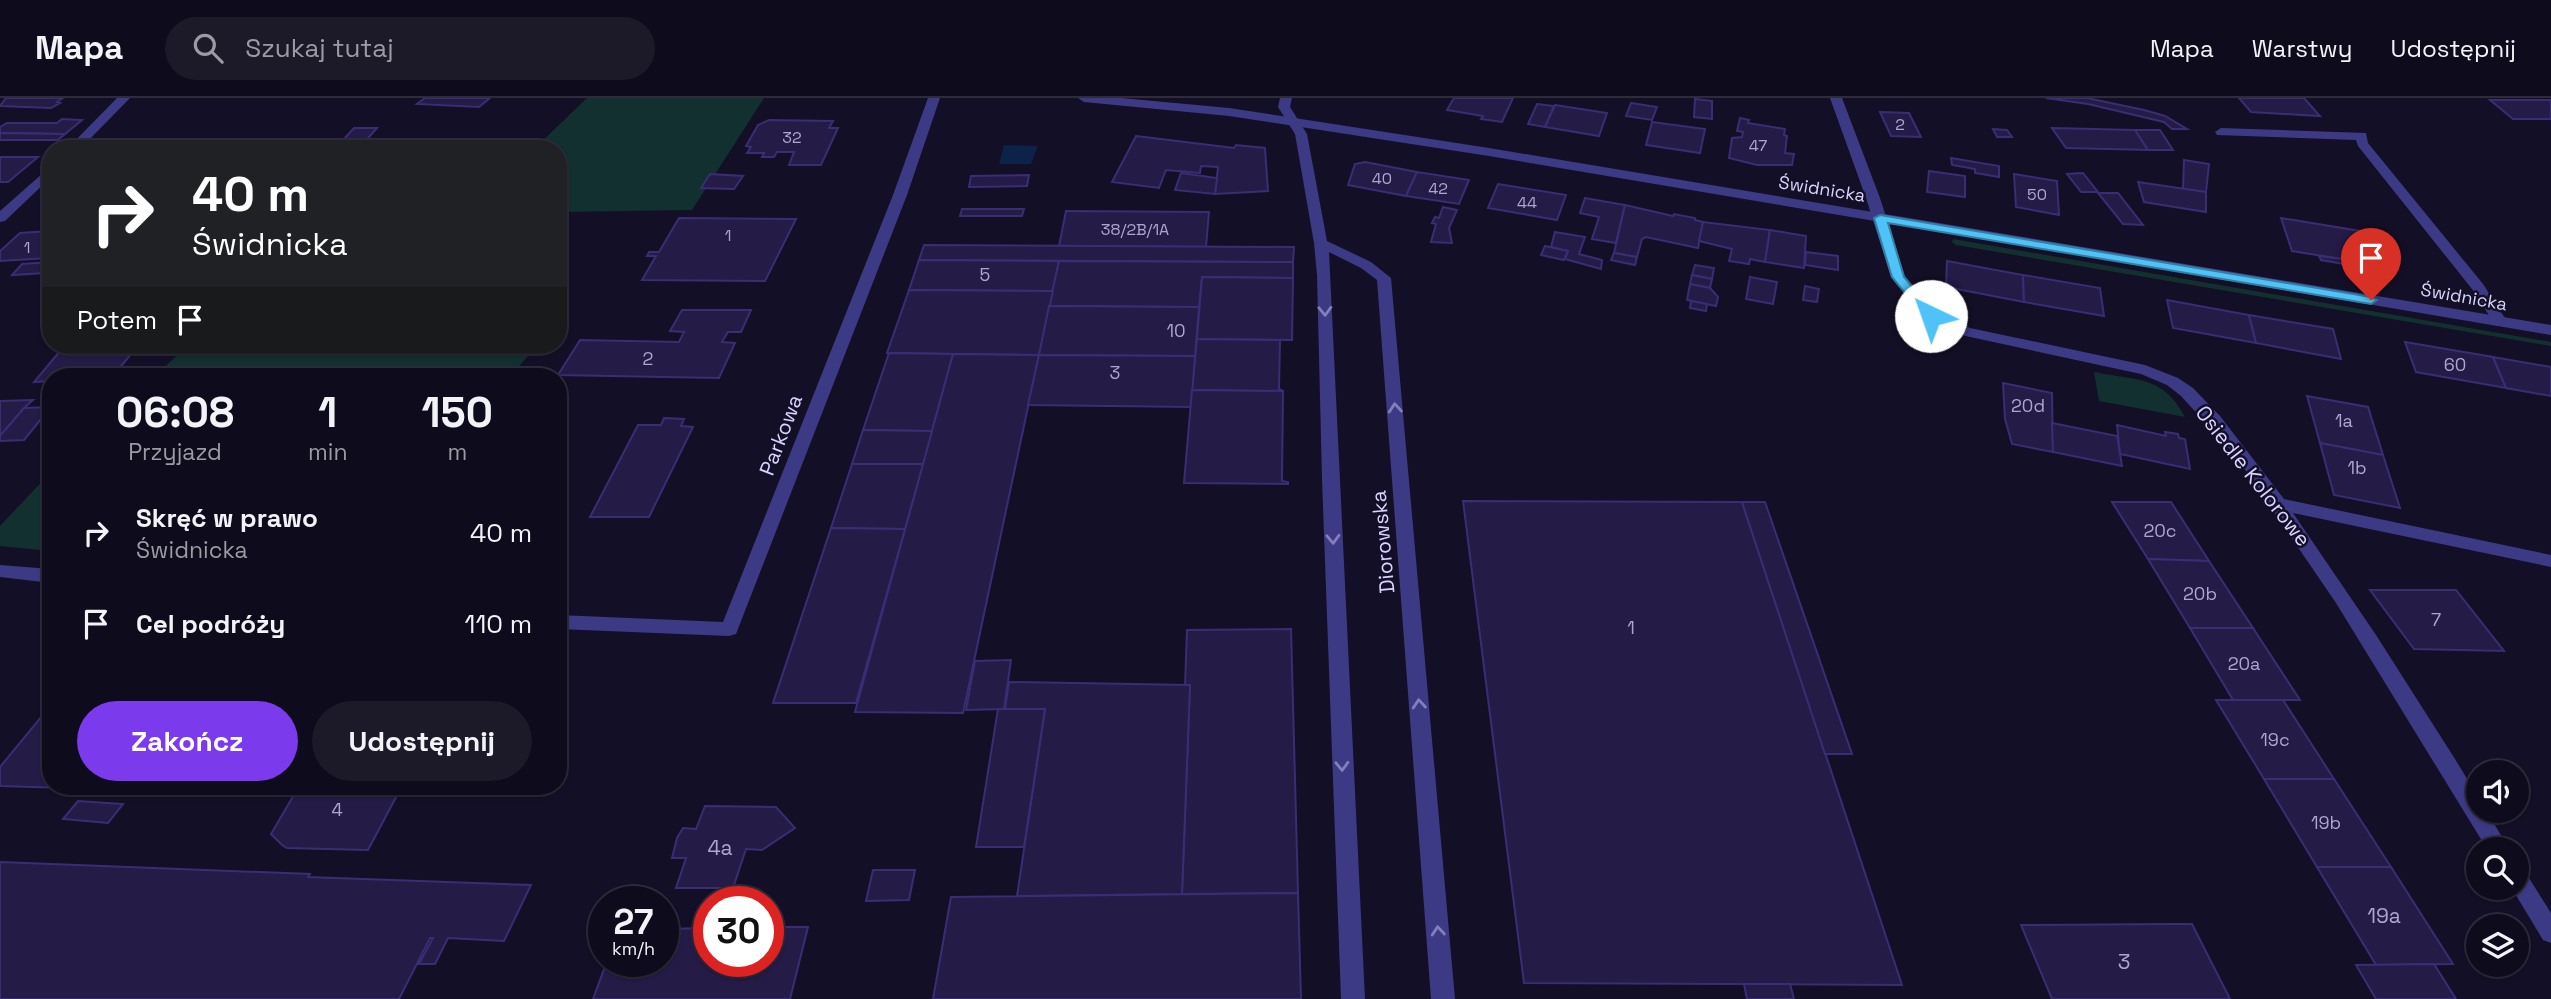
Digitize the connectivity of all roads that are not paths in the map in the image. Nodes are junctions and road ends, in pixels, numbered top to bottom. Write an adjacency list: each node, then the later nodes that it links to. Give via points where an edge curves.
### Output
1 (124, 98): 8 (street)
2 (934, 98): 21 (street, Parkowa, via 729,629)
3 (1084, 98): 6 (street, Świdnicka)
4 (1286, 98): 6 (street, via 1284,107)
5 (1836, 98): 11 (street, Osiedle Kolorowe)
6 (1295, 122): 11 (street, Świdnicka); 12 (street)
7 (2221, 132): 15 (street, via 2362,136 2362,144 2478,287)
8 (82, 140)
9 (42, 178): 10 (street)
10 (0, 218)
11 (1880, 218): 15 (street, Świdnicka); 17 (street, Osiedle Kolorowe, via 1898,277 1931,316 1966,332 2145,370 2168,379 2217,424)
12 (1321, 243): 13 (street, Diorowska); 14 (street)
13 (1366, 265): 14 (street, via 1349,265); 26 (street, Diorowska, one-way to 13, via 1384,278)
14 (1324, 275): 25 (street, one-way to 25)
15 (2501, 323): 16 (street, Świdnicka)
16 (2551, 330)
17 (2277, 503): 18 (street); 22 (street, Osiedle Kolorowe, via 2381,657)
18 (2551, 561)
19 (0, 571): 20 (street)
20 (42, 575)
21 (567, 622)
22 (2492, 837)
23 (2529, 898): 24 (street)
24 (2551, 933)
25 (1353, 999)
26 (1443, 999)

